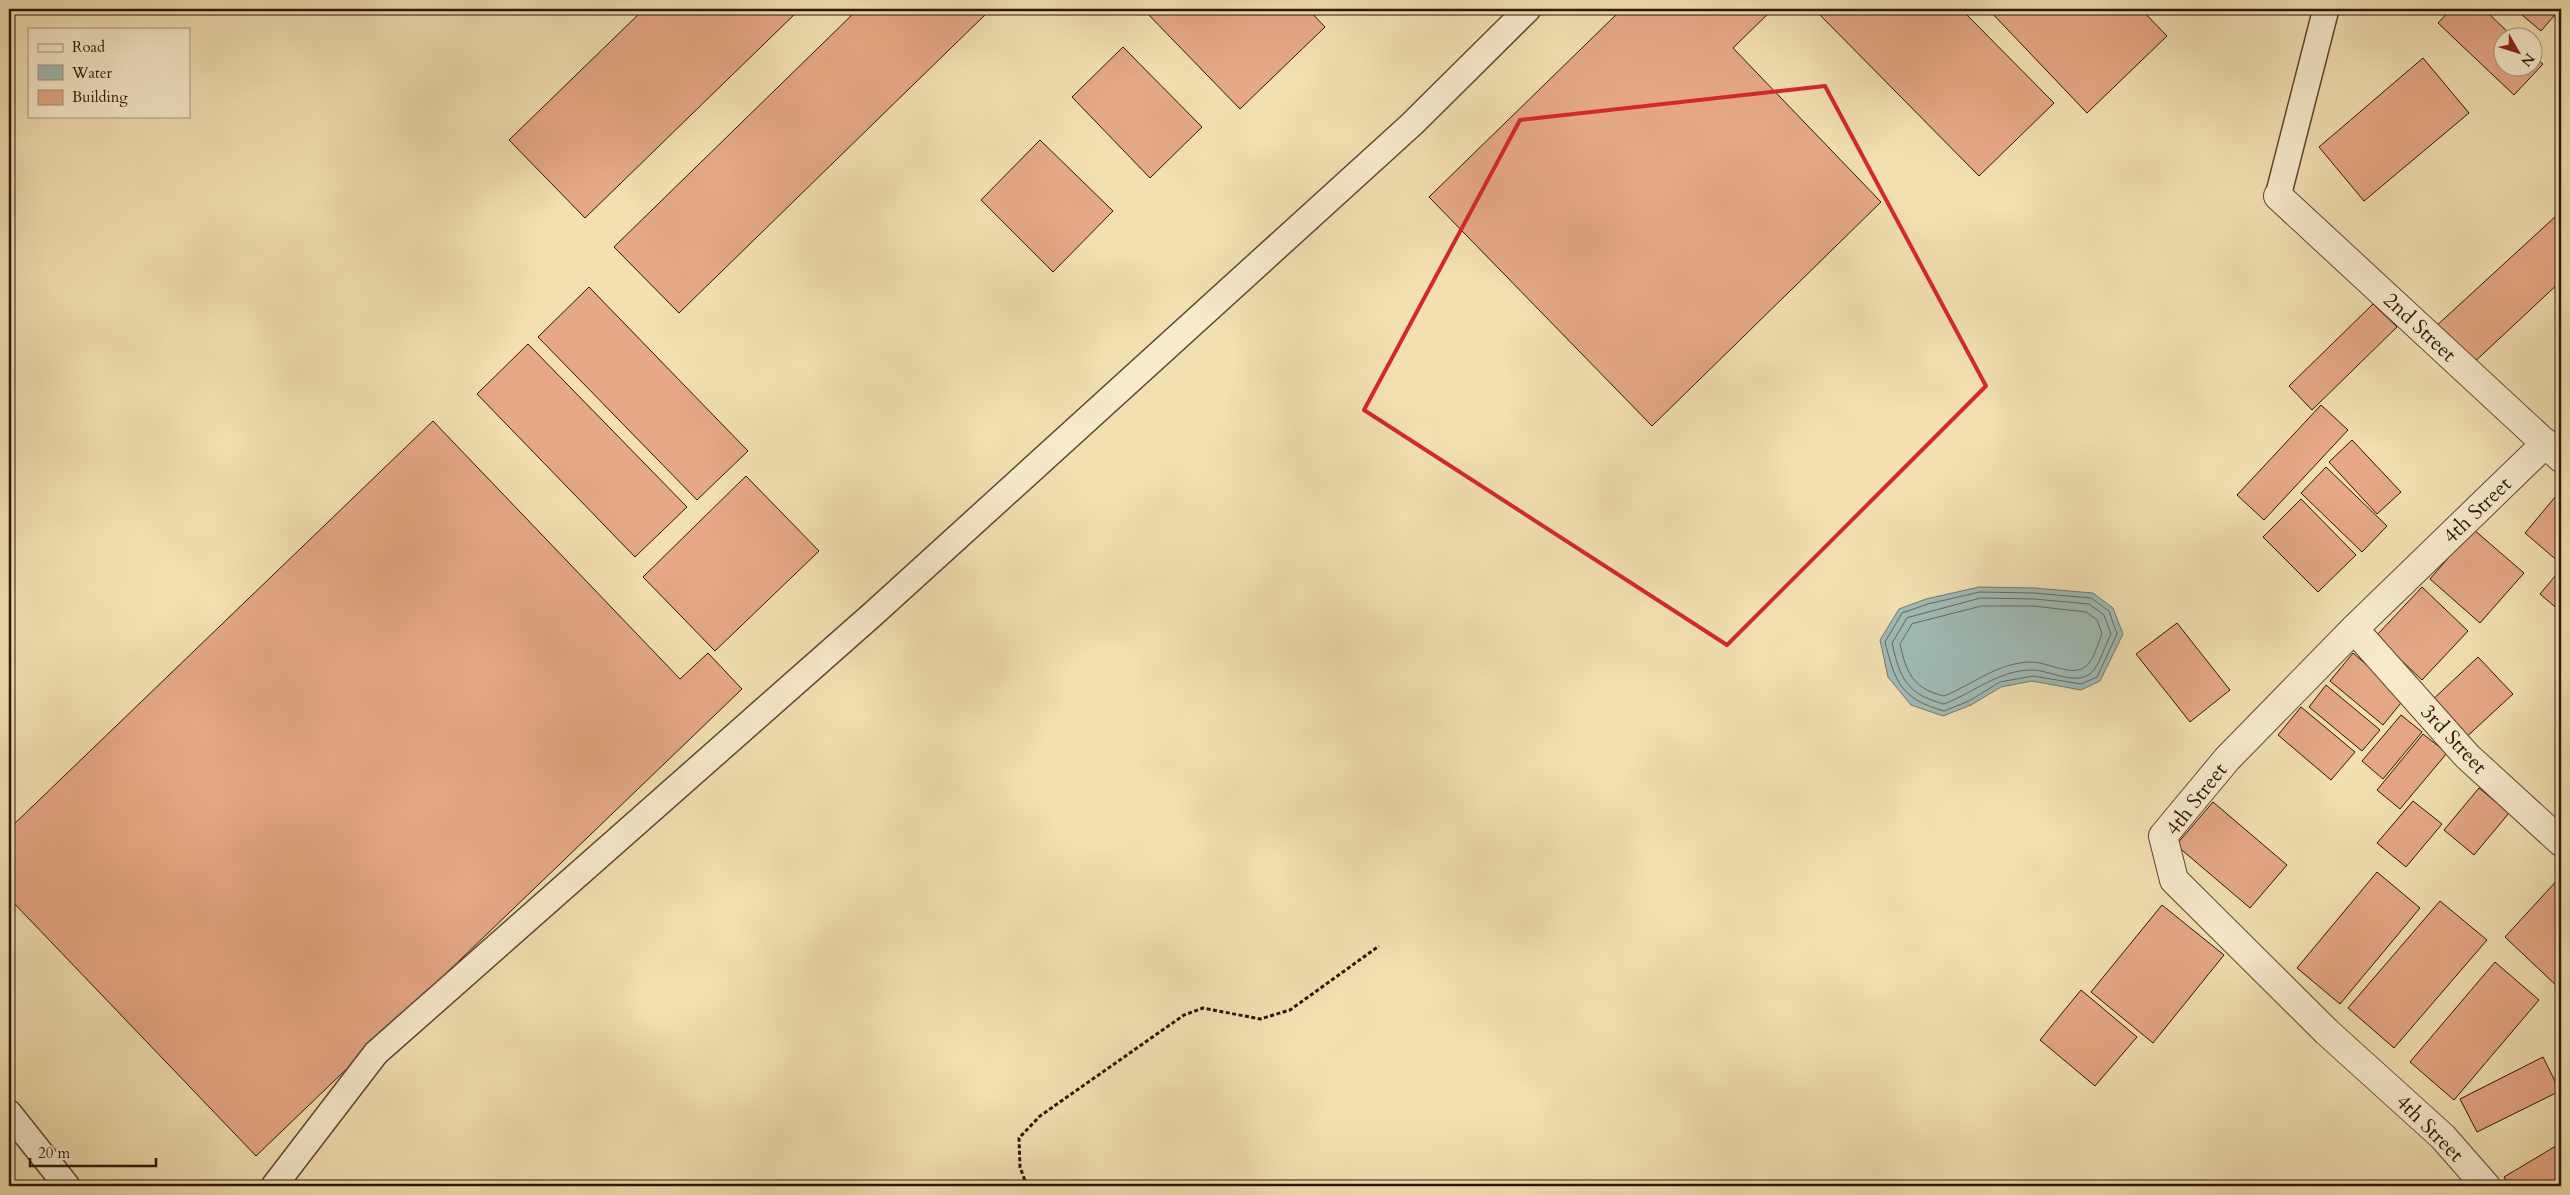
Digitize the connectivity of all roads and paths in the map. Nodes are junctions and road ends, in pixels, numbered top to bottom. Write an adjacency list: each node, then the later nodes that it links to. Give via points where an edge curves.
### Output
1 (1528, 9): 10 (lane, via 1412,124 895,594 376,1052)
2 (2326, 9): 3 (lane)
3 (2278, 196): 4 (street, 2nd Street)
4 (2554, 450): 5 (street, 4th Street)
5 (2354, 629): 6 (street, 3rd Street, via 2467,756); 12 (street, 4th Street, via 2227,759 2162,836 2174,880 2326,1032 2443,1137)
6 (2561, 842)
7 (1378, 946): 11 (path, via 1290,1010 1260,1018 1202,1008 1184,1014 1040,1116 1018,1138 1020,1167)
8 (9, 1113): 9 (lane)
9 (67, 1186)
10 (274, 1186)
11 (1027, 1186)
12 (2486, 1186)

